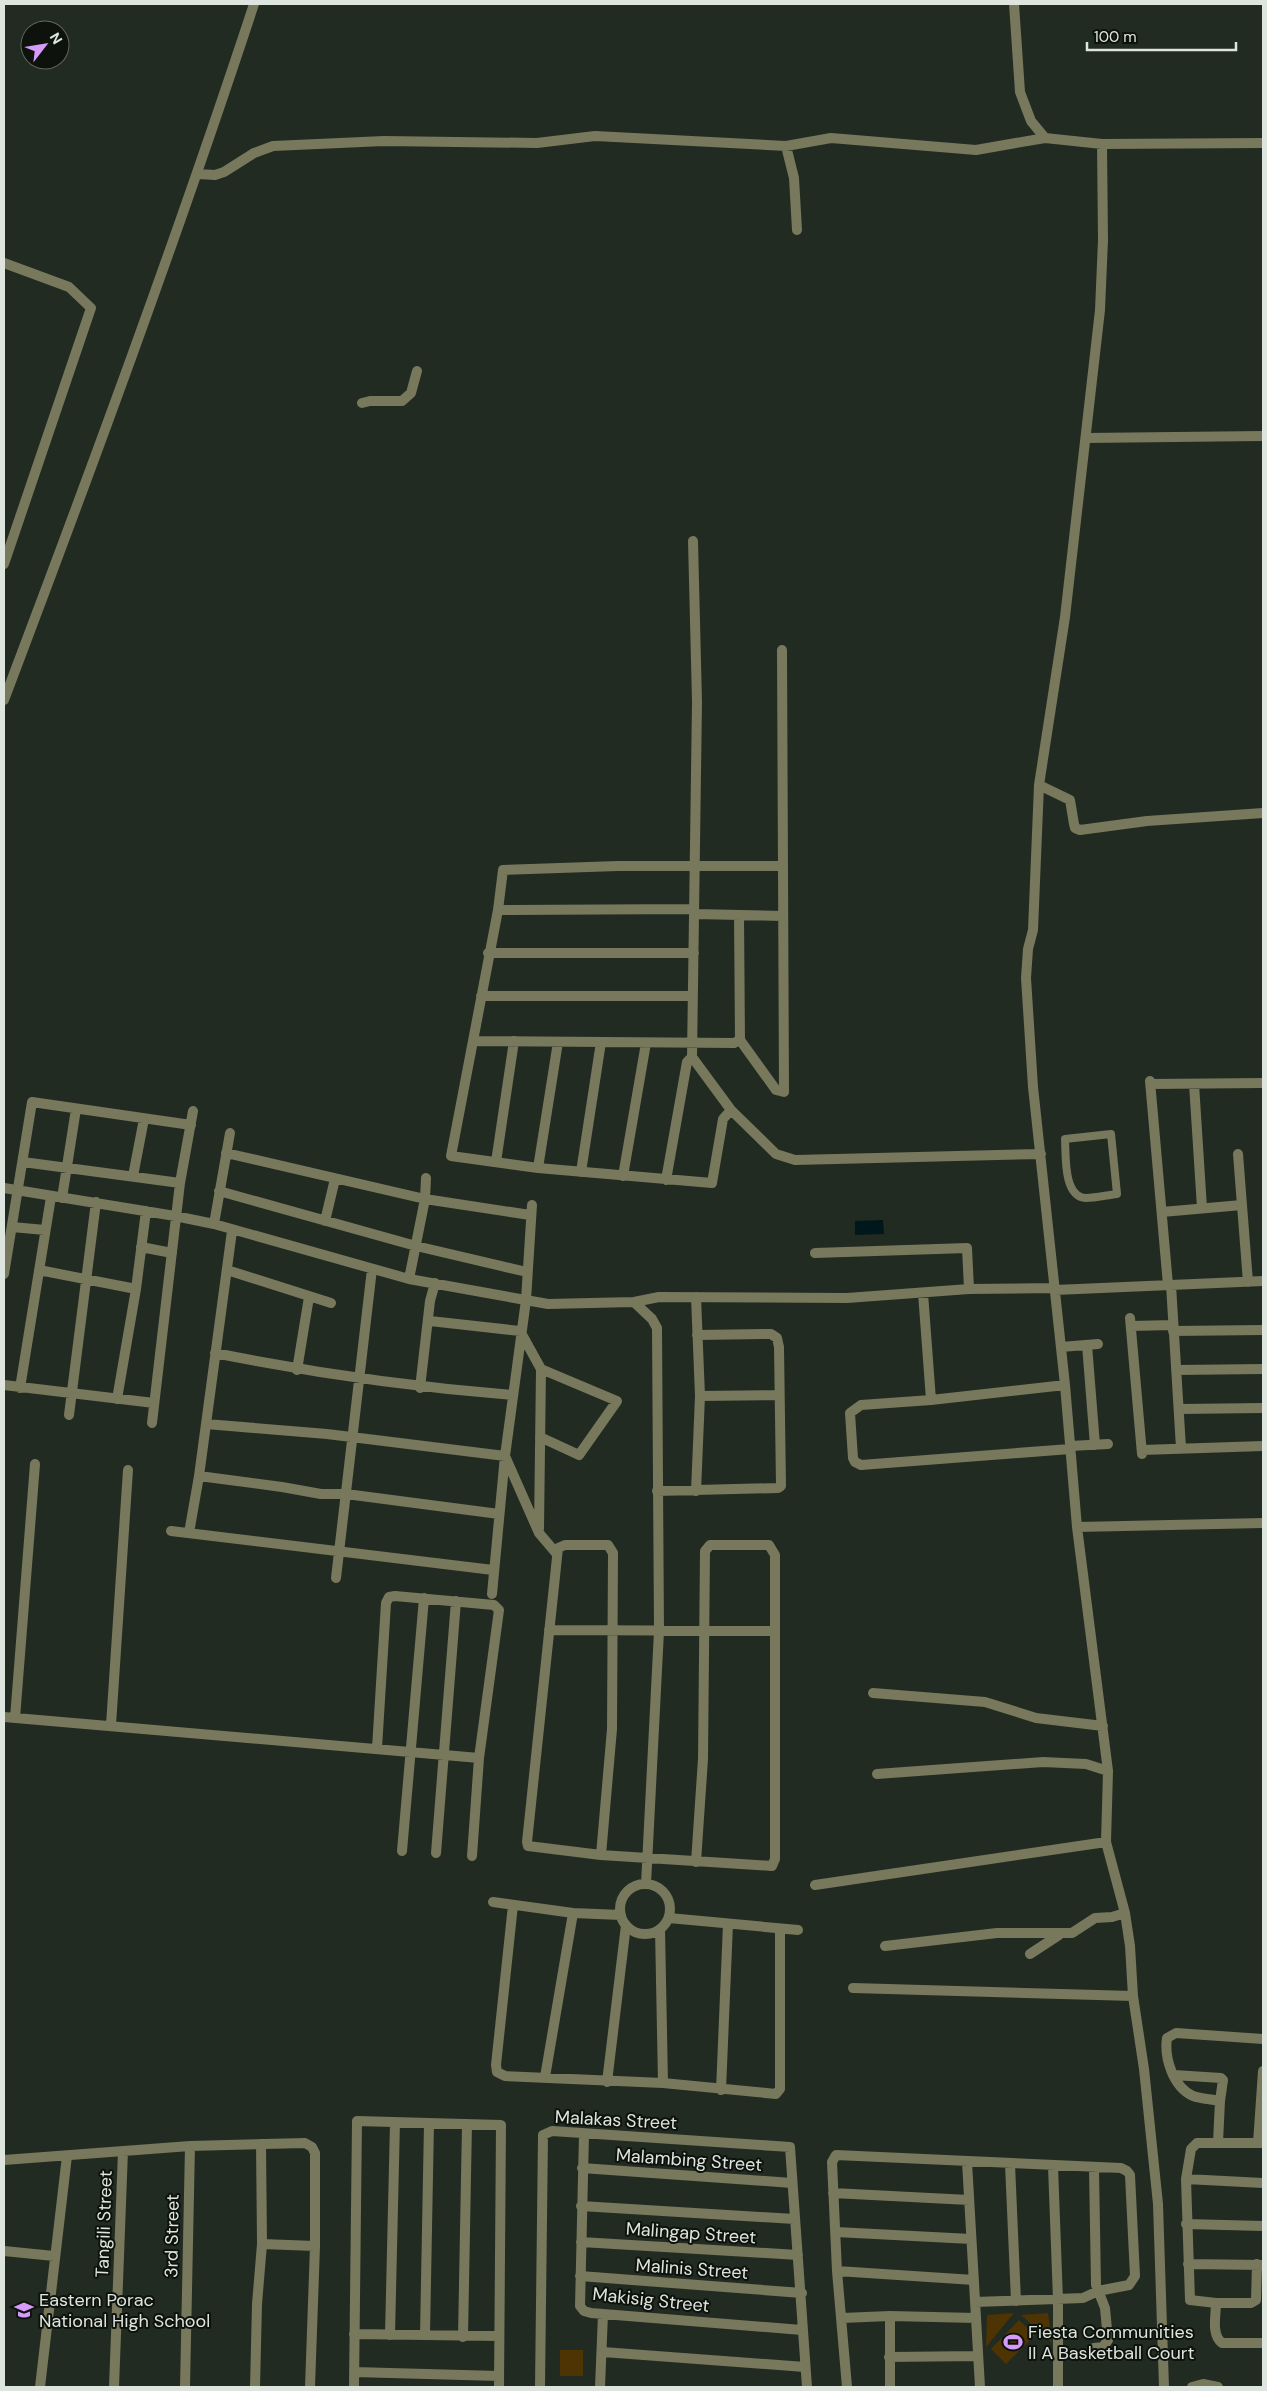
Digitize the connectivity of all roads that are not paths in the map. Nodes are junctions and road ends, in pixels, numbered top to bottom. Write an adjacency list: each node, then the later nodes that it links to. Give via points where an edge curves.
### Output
1 (254, 4): 7 (street)
2 (1014, 4): 3 (street, via 1020,92 1030,122)
3 (1045, 138): 5 (street); 6 (street, via 976,150 831,138)
4 (1263, 143): 5 (street)
5 (1102, 144): 13 (street, via 1100,301)
6 (786, 146): 7 (street, via 595,136 537,143 384,141 273,146 254,153 224,172); 8 (street, via 794,178)
7 (198, 174): 17 (street)
8 (797, 230)
9 (4, 263): 15 (street, via 69,287 91,308)
10 (417, 372): 11 (street, via 411,393 402,401)
11 (362, 403)
12 (1263, 436): 13 (street)
13 (1086, 438): 18 (street, via 1065,617)
14 (693, 541): 21 (street, via 697,702)
15 (4, 564)
16 (782, 650): 20 (street)
17 (4, 700)
18 (1039, 785): 19 (street, via 1070,800 1075,828 1080,830 1147,821); 47 (street, via 1033,930 1026,978)
19 (1263, 813)
20 (782, 866): 21 (street); 25 (street)
21 (695, 867): 22 (street, via 503,870); 23 (street)
22 (498, 910): 23 (street); 27 (street)
23 (694, 912): 24 (street); 26 (street)
24 (738, 916): 25 (street); 30 (street)
25 (782, 916): 30 (street, via 784,1092 776,1090)
26 (694, 953): 27 (street); 29 (street)
27 (488, 954): 28 (street)
28 (481, 996): 29 (street); 31 (street)
29 (693, 996): 36 (street)
30 (740, 1040): 36 (street, via 734,1043)
31 (473, 1041): 32 (street); 50 (street, via 451,1156)
32 (514, 1041): 33 (street); 50 (street)
33 (558, 1042): 34 (street); 52 (street)
34 (601, 1042): 35 (street); 53 (street)
35 (646, 1043): 36 (street); 55 (street)
36 (692, 1043): 37 (street)
37 (692, 1057): 41 (street); 58 (street, via 687,1062)
38 (1263, 1083): 39 (street)
39 (1194, 1084): 68 (street); 70 (street, via 1151,1082)
40 (76, 1108): 43 (street); 49 (street, via 32,1102); 51 (street)
41 (731, 1110): 47 (street, via 776,1154 795,1160); 58 (street, via 723,1119 712,1183)
42 (193, 1111): 44 (street)
43 (144, 1119): 44 (street); 54 (street)
44 (191, 1125): 59 (street)
45 (230, 1133): 46 (street)
46 (226, 1153): 57 (street); 62 (street)
47 (1041, 1154): 94 (street)
48 (1238, 1154): 67 (street)
49 (23, 1162): 51 (street); 61 (street)
50 (496, 1162): 52 (street)
51 (67, 1168): 54 (street); 64 (street)
52 (538, 1168): 53 (street)
53 (581, 1172): 55 (street)
54 (133, 1176): 59 (street)
55 (623, 1176): 58 (street)
56 (426, 1178): 65 (street)
57 (335, 1179): 65 (street); 72 (street)
58 (666, 1180)
59 (180, 1183): 71 (street)
60 (4, 1188): 61 (street)
61 (18, 1190): 64 (street); 74 (street)
62 (220, 1192): 72 (street); 73 (street)
63 (1117, 1194): 63 (street, via 1112,1134 1065,1140 1068,1183 1075,1192 1083,1198)
64 (56, 1197): 66 (street); 75 (street)
65 (425, 1199): 77 (street); 84 (street, via 531,1210)
66 (96, 1202): 69 (street); 86 (street)
67 (1242, 1205): 68 (street); 89 (street)
68 (1202, 1208): 70 (street)
69 (146, 1211): 71 (street); 78 (street)
70 (1162, 1212): 91 (street)
71 (176, 1216): 73 (street); 79 (street)
72 (325, 1221): 77 (street)
73 (214, 1224): 76 (street)
74 (12, 1227): 75 (street); 85 (street)
75 (45, 1230): 82 (street)
76 (232, 1231): 81 (street); 83 (street)
77 (416, 1246): 84 (street); 87 (street)
78 (141, 1247): 79 (street); 92 (street)
79 (172, 1253): 123 (street)
80 (815, 1253): 93 (street, via 967,1248)
81 (372, 1269): 87 (street); 112 (street)
82 (39, 1270): 86 (street); 115 (street)
83 (227, 1270): 96 (street); 107 (street)
84 (527, 1272): 98 (street)
85 (4, 1274)
86 (85, 1279): 92 (street); 117 (street)
87 (409, 1279): 90 (street)
88 (1263, 1281): 89 (street)
89 (1248, 1282): 91 (street)
90 (435, 1283): 98 (street); 101 (street, via 430,1301)
91 (1169, 1285): 94 (street); 102 (street)
92 (136, 1289): 121 (street)
93 (969, 1289): 94 (street); 95 (street)
94 (1055, 1289): 106 (street)
95 (924, 1293): 97 (street, via 847,1298); 122 (street)
96 (309, 1297): 100 (street); 110 (street)
97 (696, 1297): 99 (street); 105 (street)
98 (526, 1300): 99 (street, via 566,1305); 104 (street)
99 (634, 1302): 140 (street, via 657,1328)
100 (331, 1303)
101 (430, 1321): 104 (street); 116 (street)
102 (1173, 1328): 103 (street); 111 (street); 135 (street, via 1131,1322 1142,1452)
103 (1263, 1330)
104 (520, 1331): 108 (street); 119 (street)
105 (697, 1335): 118 (street, via 772,1334 777,1338 779,1347); 120 (street)
106 (1061, 1347): 114 (street); 132 (street, via 1092,1345)
107 (215, 1354): 110 (street); 128 (street)
108 (541, 1369): 129 (street); 129 (street, via 617,1401 580,1455)
109 (1263, 1369): 111 (street)
110 (297, 1370): 112 (street)
111 (1176, 1370): 125 (street)
112 (360, 1379): 116 (street); 130 (street)
113 (4, 1384): 115 (street)
114 (1066, 1385): 122 (street); 134 (street)
115 (20, 1388): 117 (street)
116 (420, 1388): 119 (street)
117 (70, 1393): 121 (street); 126 (street)
118 (779, 1395): 120 (street); 141 (street, via 781,1486)
119 (513, 1396): 136 (street)
120 (700, 1396): 141 (street)
121 (117, 1399): 123 (street)
122 (931, 1400): 134 (street, via 854,1408 850,1413 855,1462 861,1465)
123 (154, 1403): 127 (street)
124 (1263, 1408): 125 (street)
125 (1179, 1409): 135 (street)
126 (68, 1415)
127 (152, 1423)
128 (206, 1424): 130 (street); 139 (street)
129 (540, 1437): 148 (street)
130 (352, 1438): 136 (street); 142 (street)
131 (1108, 1444): 132 (street)
132 (1095, 1445): 134 (street)
133 (1263, 1446): 135 (street)
134 (1070, 1447): 145 (street)
135 (1181, 1448)
136 (505, 1456): 143 (street); 148 (street)
137 (35, 1464): 163 (street)
138 (128, 1470): 164 (street)
139 (199, 1476): 142 (street, via 321,1494); 147 (street)
140 (657, 1491): 141 (street); 158 (street)
141 (696, 1491)
142 (346, 1494): 143 (street); 149 (street)
143 (499, 1514): 151 (street)
144 (1263, 1523): 145 (street)
145 (1077, 1527): 165 (street)
146 (171, 1531): 147 (street)
147 (189, 1533): 149 (street)
148 (539, 1533): 150 (street)
149 (339, 1550): 151 (street); 152 (street)
150 (556, 1553): 156 (street); 157 (street, via 565,1545 608,1545 612,1549)
151 (493, 1570): 153 (street)
152 (336, 1578)
153 (492, 1594)
154 (424, 1598): 155 (street); 166 (street, via 396,1596 389,1597 386,1602); 167 (street)
155 (456, 1601): 168 (street); 169 (street, via 494,1605 499,1610)
156 (549, 1630): 157 (street); 175 (street, via 526,1842 532,1848)
157 (613, 1630): 158 (street); 175 (street, via 612,1728)
158 (659, 1631): 159 (street); 177 (street)
159 (703, 1631): 160 (street); 160 (street, via 705,1551 710,1545 770,1545 776,1555); 178 (street, via 703,1759)
160 (775, 1631): 178 (street, via 775,1859 772,1866)
161 (873, 1693): 165 (street, via 985,1702 1036,1718)
162 (4, 1717): 163 (street)
163 (15, 1718): 164 (street)
164 (111, 1725): 166 (street)
165 (1103, 1726): 170 (street)
166 (377, 1748): 167 (street)
167 (410, 1751): 168 (street); 173 (street)
168 (444, 1755): 169 (street); 174 (street)
169 (479, 1758): 176 (street)
170 (1108, 1771): 171 (street, via 1086,1764 1043,1762); 172 (street)
171 (877, 1774)
172 (1106, 1842): 180 (street); 184 (street)
173 (402, 1852)
174 (436, 1854)
175 (601, 1855): 177 (street)
176 (472, 1856)
177 (647, 1857): 178 (street); 179 (street)
178 (696, 1862)
179 (646, 1884): 185 (street, via 626,1893); 186 (street, via 666,1895)
180 (815, 1885)
181 (493, 1902): 182 (street)
182 (513, 1905): 183 (street); 200 (street, via 497,2072 505,2076)
183 (574, 1913): 185 (street); 200 (street)
184 (1125, 1913): 192 (street, via 1112,1918 1095,1918 1072,1933); 196 (street)
185 (621, 1915): 188 (street)
186 (668, 1918): 187 (street); 189 (street)
187 (728, 1924): 190 (street); 203 (street)
188 (626, 1925): 189 (street, via 646,1934); 201 (street)
189 (660, 1929): 202 (street)
190 (780, 1929): 191 (street); 203 (street, via 780,2089 769,2095)
191 (798, 1930)
192 (1059, 1934): 193 (street, via 996,1933); 194 (street)
193 (885, 1946)
194 (1030, 1954)
195 (853, 1988): 196 (street)
196 (1133, 1996): 281 (street, via 1158,2204)
197 (1263, 2039): 199 (street, via 1176,2033 1167,2038 1165,2050)
198 (1263, 2071): 210 (street)
199 (1174, 2075): 204 (street, via 1182,2090); 204 (street, via 1221,2078)
200 (545, 2077): 201 (street)
201 (607, 2082): 202 (street)
202 (663, 2083): 203 (street)
203 (721, 2090)
204 (1220, 2101): 209 (street)
205 (395, 2122): 206 (street); 254 (street, via 357,2121); 255 (street)
206 (429, 2123): 207 (street); 256 (street)
207 (467, 2124): 257 (street, via 501,2125); 258 (street)
208 (584, 2134): 219 (street, Makisig Street); 223 (street, Malakas Street, via 790,2147); 274 (street, Malakas Street, via 552,2130 543,2135)
209 (1218, 2142): 210 (street); 221 (street, via 1197,2143 1191,2149)
210 (1261, 2143)
211 (261, 2144): 212 (street); 233 (street); 234 (street, via 305,2143 312,2147 315,2153)
212 (190, 2146): 213 (street); 269 (street, 3rd Street)
213 (123, 2151): 214 (street); 268 (street, Tangili Street)
214 (67, 2156): 215 (street); 237 (street)
215 (4, 2160)
216 (967, 2162): 217 (street); 224 (street, via 838,2154 832,2162); 225 (street)
217 (1010, 2164): 218 (street); 246 (street)
218 (1053, 2166): 220 (street); 245 (street)
219 (582, 2168): 223 (street, Malambing Street); 226 (street, Makisig Street)
220 (1094, 2169): 243 (street, via 1095,2277); 243 (street, via 1121,2168 1130,2175 1135,2276 1129,2285)
221 (1186, 2178): 222 (street); 228 (street)
222 (1263, 2183)
223 (792, 2184): 227 (street)
224 (833, 2193): 225 (street); 230 (street)
225 (969, 2200): 231 (street)
226 (581, 2206): 227 (street); 232 (street, Makisig Street)
227 (794, 2219): 236 (street)
228 (1186, 2224): 229 (street); 238 (street)
229 (1263, 2226)
230 (836, 2232): 231 (street); 240 (street)
231 (972, 2239): 242 (street)
232 (581, 2242): 236 (street, Malingap Street); 241 (street, Makisig Street)
233 (262, 2244): 234 (street); 270 (street)
234 (315, 2246): 271 (street)
235 (4, 2251): 237 (street)
236 (798, 2255): 244 (street)
237 (54, 2256): 267 (street)
238 (1188, 2264): 239 (street); 248 (street, via 1190,2300)
239 (1260, 2265): 248 (street, via 1256,2300 1252,2303)
240 (837, 2271): 242 (street); 251 (street)
241 (580, 2276): 244 (street, Malinis Street); 249 (street, Makisig Street, via 580,2306 584,2311)
242 (974, 2280): 247 (street)
243 (1098, 2291): 245 (street, via 1083,2298); 260 (street, via 1105,2308 1108,2340 1103,2347)
244 (802, 2293): 253 (street)
245 (1058, 2300): 246 (street); 280 (street)
246 (1016, 2301): 247 (street)
247 (975, 2302): 252 (street)
248 (1216, 2303): 259 (street, via 1218,2340 1222,2343)
249 (603, 2314): 253 (street, Makisig Street); 261 (street)
250 (890, 2316): 251 (street); 252 (street); 263 (street)
251 (842, 2318): 277 (street)
252 (976, 2318): 262 (street)
253 (802, 2330): 264 (street)
254 (354, 2334): 255 (street); 265 (street)
255 (390, 2335): 256 (street)
256 (425, 2335): 258 (street)
257 (499, 2336): 258 (street); 266 (street)
258 (463, 2337)
259 (1263, 2343)
260 (1094, 2348)
261 (603, 2352): 264 (street); 275 (street)
262 (978, 2356): 263 (street); 279 (street)
263 (889, 2357): 278 (street)
264 (805, 2367): 276 (street)
265 (354, 2372): 266 (street); 272 (street)
266 (500, 2376): 273 (street)
267 (40, 2387)
268 (114, 2387)
269 (186, 2387)
270 (255, 2387)
271 (310, 2387)
272 (354, 2387)
273 (499, 2387)
274 (540, 2387)
275 (600, 2387)
276 (807, 2387)
277 (847, 2387)
278 (890, 2387)
279 (980, 2387)
280 (1058, 2387)
281 (1164, 2387)
282 (1192, 2387): 283 (street, via 1203,2384)
283 (1218, 2387)

